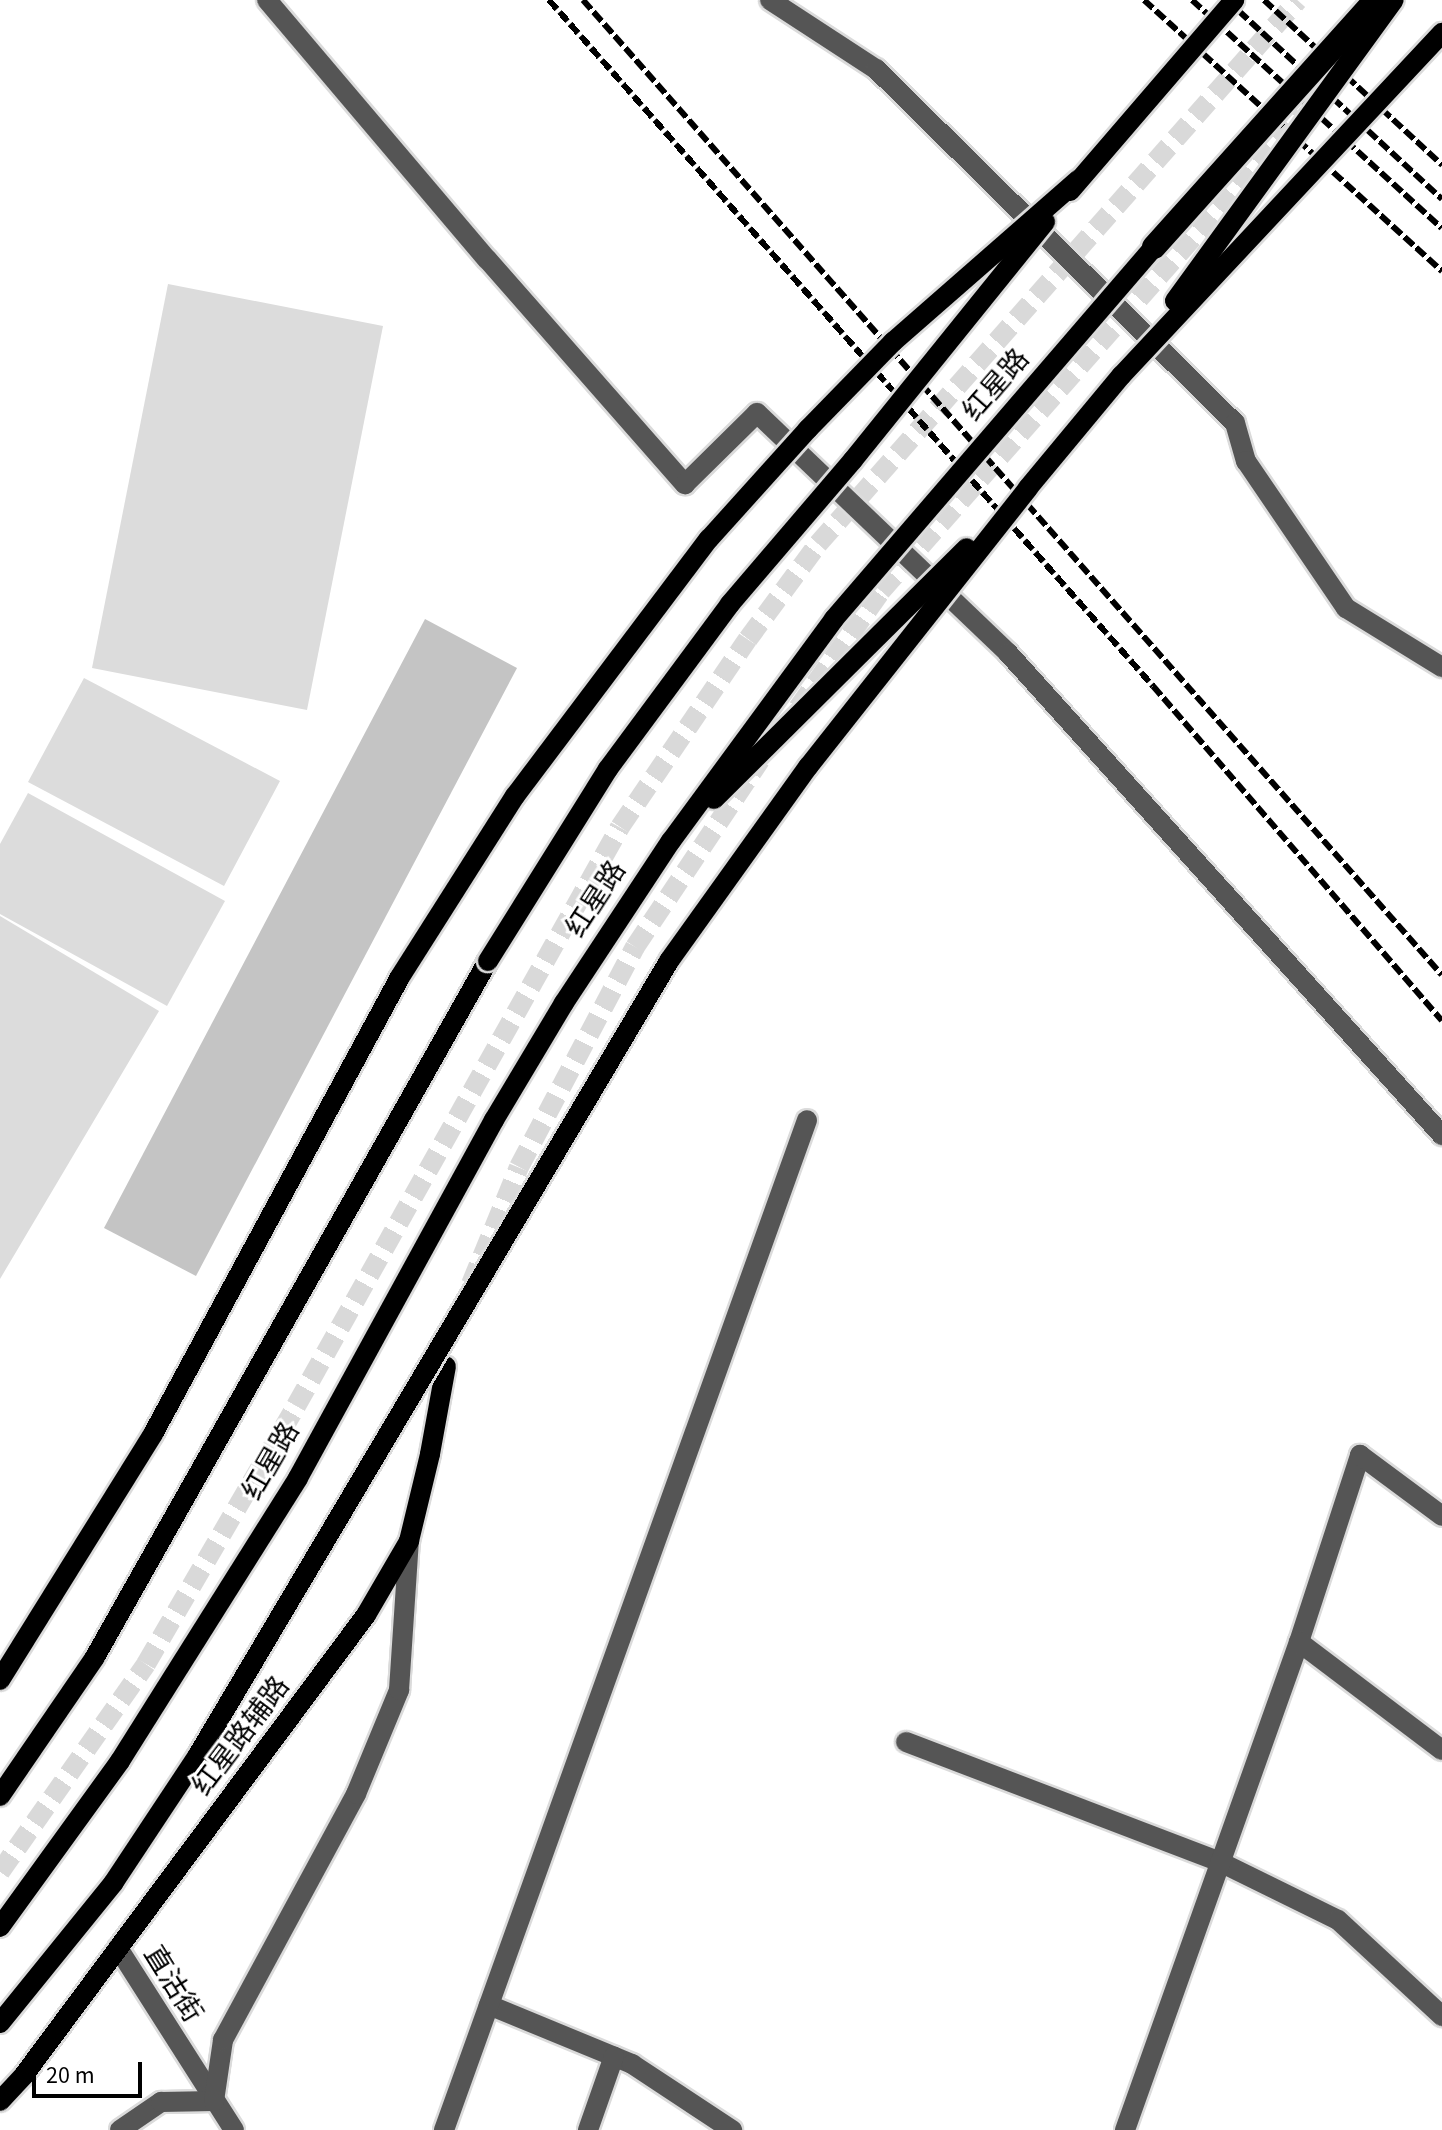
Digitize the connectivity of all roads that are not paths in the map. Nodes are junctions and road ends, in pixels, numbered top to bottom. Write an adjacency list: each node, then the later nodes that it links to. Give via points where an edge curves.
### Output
1 (267, 0): 14 (street, via 685,484 757,413 1008,653)
2 (770, 0): 11 (street, via 876,69 1235,423 1246,461 1346,608)
3 (1234, 0): 7 (main road, 红星路, bridge)
4 (1376, 0): 8 (highway, 红星路, bridge)
5 (1394, 0): 9 (main road, bridge)
6 (1442, 33): 9 (main road, bridge)
7 (1078, 180): 19 (main road, bridge, via 893,342 808,429 709,539 534,770 400,977 153,1434); 22 (main road, 红星路, bridge, via 730,604 608,769 488,961 95,1657)
8 (1154, 247): 12 (main road, 红星路, bridge, via 834,619)
9 (1121, 376): 10 (main road, bridge)
10 (1028, 488): 12 (main road, bridge); 28 (main road, bridge, via 808,767 669,961 198,1755 114,1882)
11 (1442, 667)
12 (671, 841): 24 (main road, 红星路, bridge, via 494,1120 298,1478 120,1761)
13 (807, 1120): 26 (street)
14 (1442, 1135)
15 (446, 1366): 17 (main road, 红星路辅路)
16 (1442, 1516): 18 (street, via 1360,1455)
17 (409, 1541): 25 (main road, 红星路辅路, via 366,1615); 31 (street, via 399,1690 356,1794 223,2040)
18 (1299, 1642): 21 (street); 23 (street)
19 (0, 1680)
20 (906, 1742): 23 (street)
21 (1442, 1750)
22 (0, 1796)
23 (1220, 1862): 27 (street, via 1338,1920); 37 (street)
24 (0, 1927)
25 (118, 1948): 30 (main road, 红星路辅路); 31 (street, 直沽街)
26 (489, 2005): 29 (street); 34 (street)
27 (1442, 2016)
28 (0, 2023)
29 (614, 2056): 35 (street); 36 (street)
30 (0, 2101)
31 (214, 2101): 32 (street, via 161,2102); 33 (street, 直沽街)
32 (120, 2130)
33 (234, 2130)
34 (444, 2130)
35 (588, 2130)
36 (732, 2130)
37 (1125, 2130)

